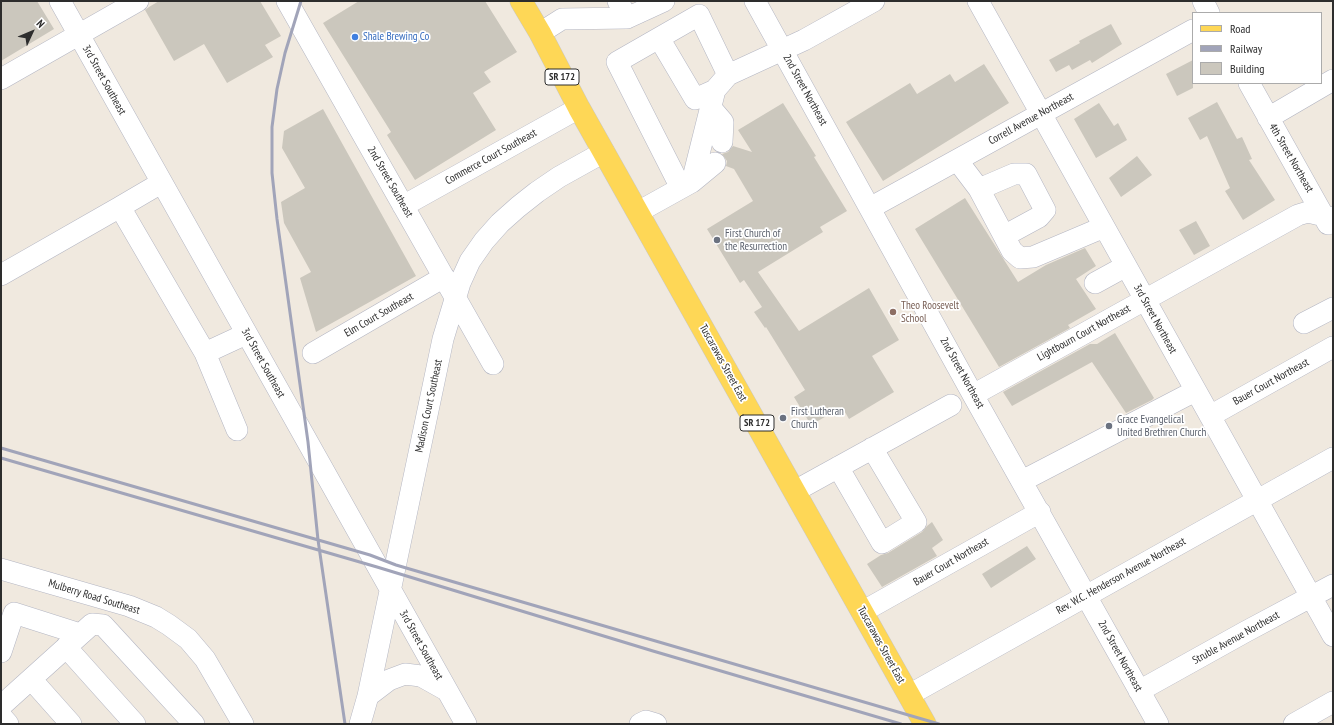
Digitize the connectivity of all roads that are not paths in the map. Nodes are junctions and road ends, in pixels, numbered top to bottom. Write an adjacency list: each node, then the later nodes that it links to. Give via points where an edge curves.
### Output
1 (60, 1): 14 (street, 3rd Street Southeast)
2 (138, 1): 14 (street)
3 (287, 1): 31 (street, 2nd Street Southeast)
4 (521, 1): 13 (main road, Tuscarawas Street East / SR 172)
5 (664, 1): 10 (street)
6 (755, 1): 16 (street, 2nd Street Northeast)
7 (874, 1): 16 (street, via 804,40)
8 (978, 1): 22 (street, 3rd Street Northeast)
9 (1203, 1): 11 (street)
10 (622, 9): 13 (street, via 562,20)
11 (1209, 12)
12 (1192, 31): 22 (street, Correll Avenue Northeast)
13 (540, 33): 21 (main road, Tuscarawas Street East / SR 172)
14 (79, 35): 17 (street); 28 (street, 3rd Street Southeast)
15 (659, 38): 20 (street, via 694,99); 20 (street, via 699,15); 29 (street, via 617,62)
16 (782, 49): 20 (street); 33 (street, 2nd Street Northeast)
17 (1, 79)
18 (1333, 80): 23 (street)
19 (1250, 84): 23 (street, 4th Street Northeast)
20 (718, 91): 24 (street, via 723,122); 29 (street)
21 (578, 108): 25 (main road, Tuscarawas Street East / SR 172); 31 (street, Commerce Court Southeast)
22 (1040, 113): 26 (street, Correll Avenue Northeast); 36 (street, 3rd Street Northeast)
23 (1268, 118): 35 (street, 4th Street Northeast)
24 (722, 142)
25 (604, 152): 34 (main road, Tuscarawas Street East / SR 172); 42 (street, Madison Court Southeast, via 537,192 500,223 470,261)
26 (957, 160): 30 (street); 33 (street, Correll Avenue Northeast)
27 (715, 163): 29 (street)
28 (161, 184): 32 (street); 46 (street, 3rd Street Southeast)
29 (687, 185): 34 (street)
30 (980, 189): 37 (street); 37 (street, via 1014,174 1026,174 1045,210 1039,217)
31 (403, 206): 40 (street, 2nd Street Southeast)
32 (120, 207): 39 (street); 48 (street)
33 (870, 208): 52 (street, 2nd Street Northeast)
34 (638, 212): 60 (main road, Tuscarawas Street East / SR 172)
35 (1330, 222): 43 (street, Lightbourn Court Northeast, via 1308,212 1298,214)
36 (1104, 227): 37 (street, via 1033,257 1020,258 1012,251); 38 (street, 3rd Street Northeast)
37 (1004, 236)
38 (1126, 266): 41 (street); 43 (street, 3rd Street Northeast)
39 (1, 275)
40 (444, 277): 42 (street, 2nd Street Southeast); 49 (street, Elm Court Southeast)
41 (1095, 283)
42 (455, 296): 50 (street, 2nd Street Southeast); 65 (street, Madison Court Southeast, via 443,339)
43 (1144, 299): 51 (street, 3rd Street Northeast); 52 (street, Lightbourn Court Northeast)
44 (1333, 308): 45 (street)
45 (1304, 323)
46 (246, 334): 48 (street); 65 (street, 3rd Street Southeast)
47 (1333, 347): 54 (street, Bauer Court Northeast)
48 (205, 353): 55 (street)
49 (313, 353)
50 (493, 364)
51 (1195, 391): 54 (street, 3rd Street Northeast); 59 (street)
52 (973, 395): 59 (street, 2nd Street Northeast)
53 (951, 404): 56 (street)
54 (1210, 416): 61 (street, 3rd Street Northeast)
55 (237, 430)
56 (872, 448): 58 (street); 58 (street, via 916,522 882,543)
57 (1333, 458): 61 (street, Rev. W.C. Henderson Avenue Northeast)
58 (838, 467): 60 (street)
59 (1022, 481): 62 (street, 2nd Street Northeast)
60 (795, 491): 68 (main road, Tuscarawas Street East / SR 172)
61 (1257, 501): 66 (street, Rev. W.C. Henderson Avenue Northeast); 67 (street, 3rd Street Northeast)
62 (1040, 512): 66 (street, 2nd Street Northeast); 68 (street, Bauer Court Northeast)
63 (1, 569): 84 (street, Mulberry Road Southeast, via 129,606 156,617 182,634 205,659)
64 (1333, 585): 67 (street, Struble Avenue Northeast)
65 (390, 590): 73 (street, 3rd Street Southeast); 76 (street, Madison Court Southeast)
66 (1086, 595): 74 (street, 2nd Street Northeast); 75 (street, Rev. W.C. Henderson Avenue Northeast)
67 (1311, 597): 69 (street, 3rd Street Northeast); 74 (street, Struble Avenue Northeast)
68 (862, 612): 75 (main road, Tuscarawas Street East / SR 172)
69 (1333, 636)
70 (73, 641): 71 (street, via 14,613); 72 (street); 82 (street); 83 (street, via 92,624 103,625)
71 (1, 652)
72 (31, 678): 78 (street); 81 (street)
73 (446, 690): 76 (street, via 421,676 405,674 389,680); 86 (street, 3rd Street Southeast)
74 (1139, 691): 90 (street, 2nd Street Northeast)
75 (909, 695): 89 (main road, Tuscarawas Street East / SR 172)
76 (368, 696): 85 (street, Madison Court Southeast)
77 (1333, 702): 91 (street)
78 (1, 706)
79 (1, 716): 80 (street)
80 (8, 724)
81 (71, 724)
82 (135, 724)
83 (194, 724)
84 (243, 724)
85 (360, 724)
86 (466, 724)
87 (640, 724): 88 (street, via 646,721)
88 (656, 724)
89 (925, 724)
90 (1158, 724)
91 (1294, 724)

